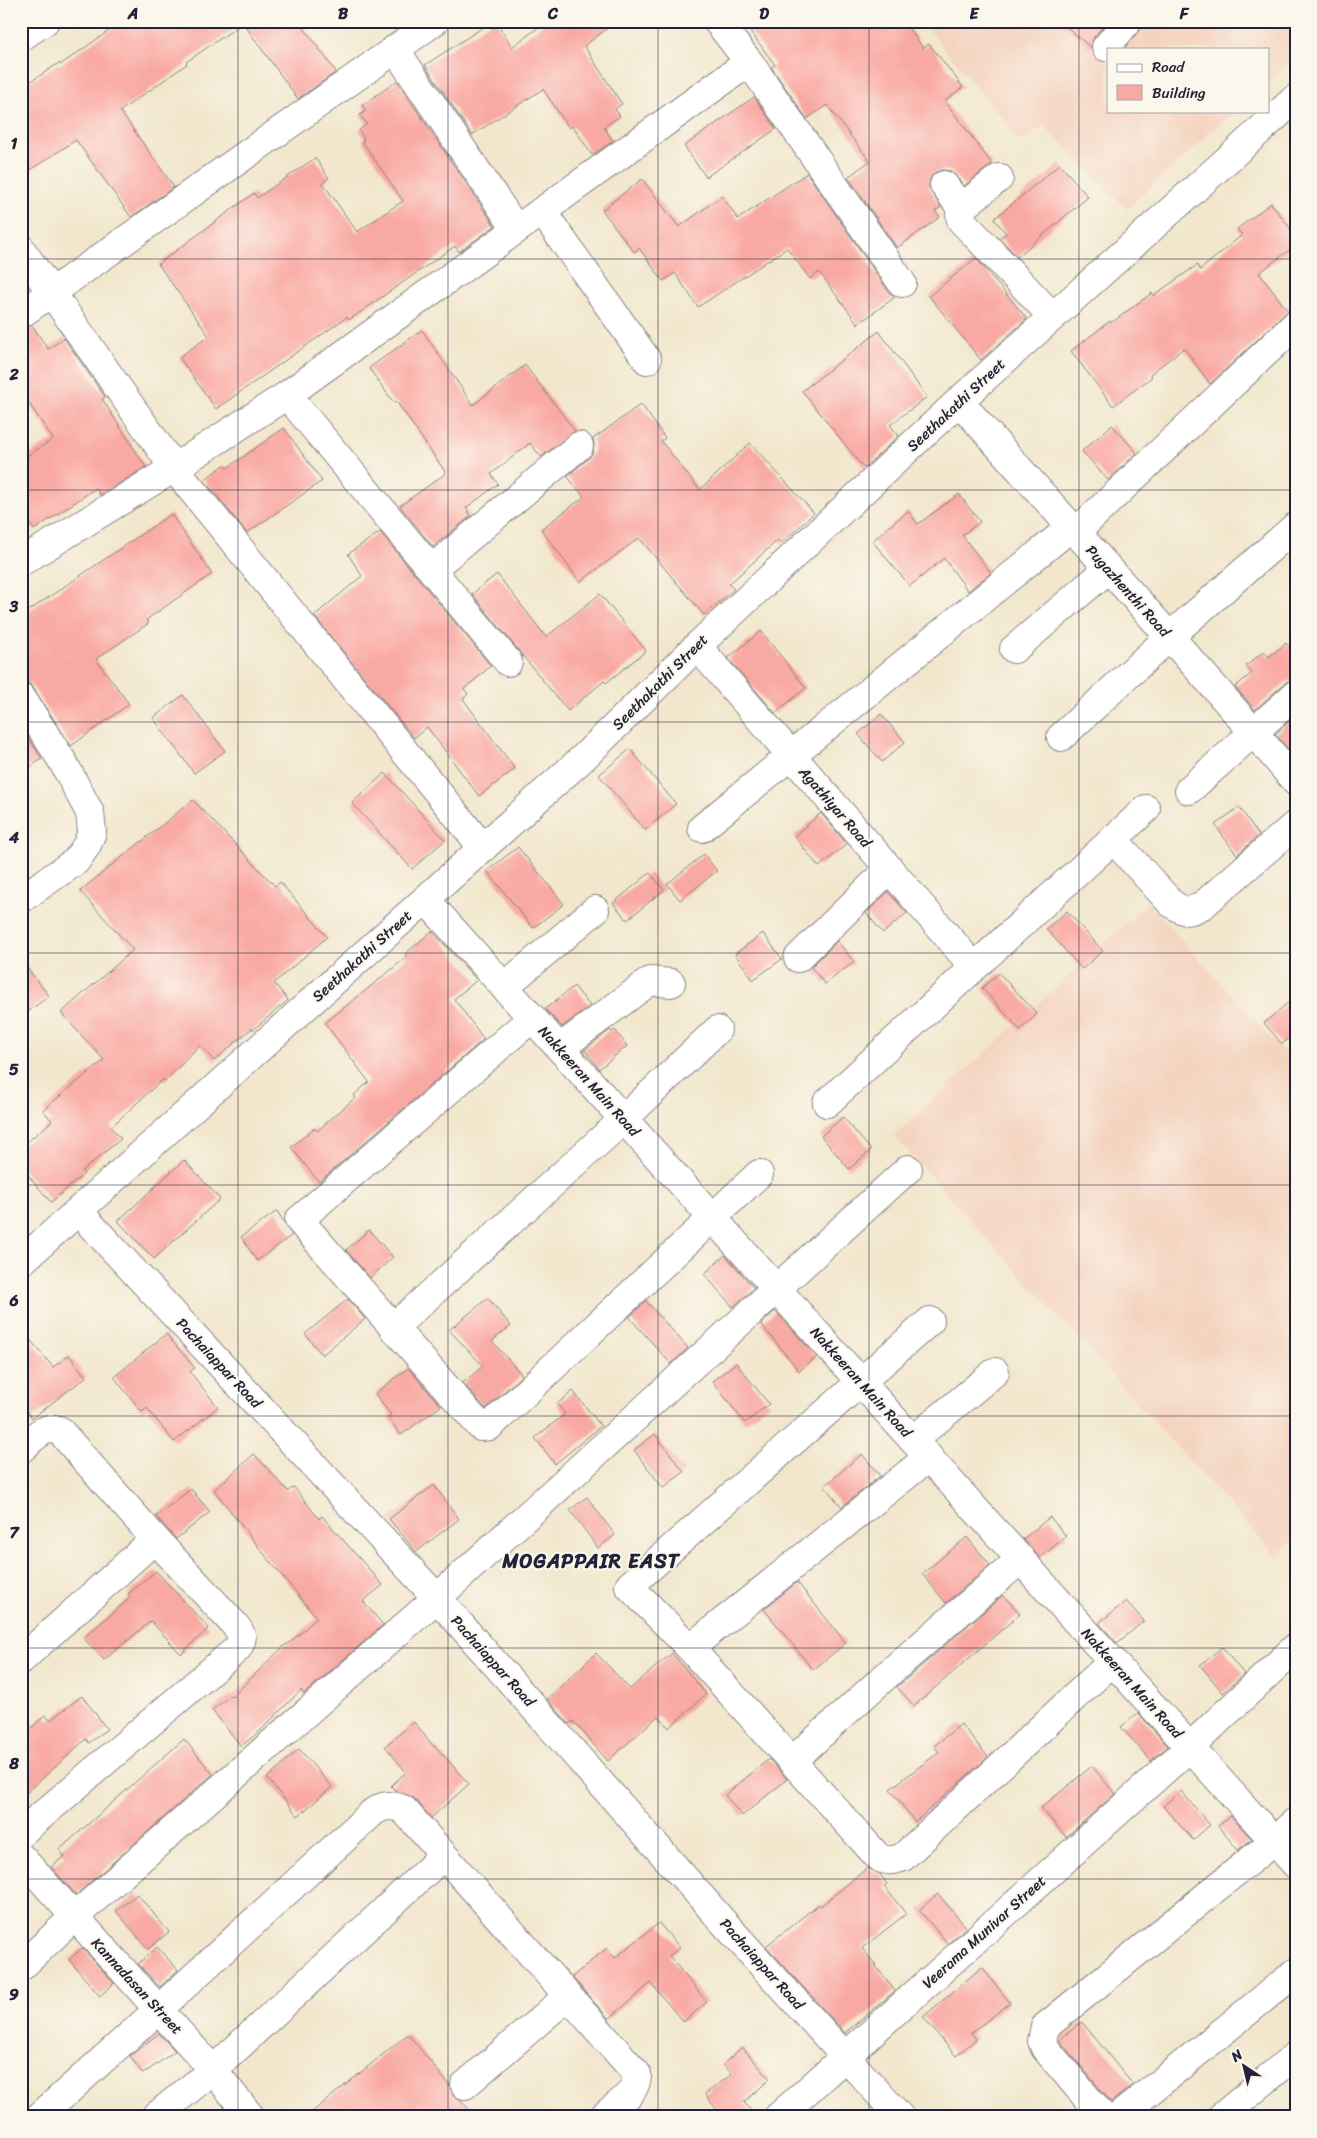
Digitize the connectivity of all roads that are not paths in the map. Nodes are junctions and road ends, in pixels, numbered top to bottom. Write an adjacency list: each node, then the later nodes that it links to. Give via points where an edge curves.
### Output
1 (45, 21): 5 (street)
2 (435, 21): 7 (street)
3 (717, 21): 8 (street)
4 (1128, 21): 6 (street)
5 (21, 37)
6 (1106, 47)
7 (396, 50): 14 (street); 17 (street)
8 (749, 62): 13 (street); 16 (street)
9 (1296, 98): 19 (street, Seethakathi Street)
10 (998, 178): 12 (street)
11 (944, 185): 12 (street)
12 (962, 208): 19 (street, via 961,220)
13 (542, 210): 14 (street); 21 (street)
14 (516, 229): 22 (street)
15 (21, 249): 17 (street)
16 (902, 283)
17 (51, 294): 18 (street); 25 (street)
18 (21, 314)
19 (1053, 316): 23 (street, Seethakathi Street)
20 (1296, 324): 27 (street)
21 (647, 360)
22 (287, 395): 25 (street); 29 (street)
23 (959, 402): 27 (street, Pugazhenthi Road); 32 (street, Seethakathi Street)
24 (579, 446): 29 (street)
25 (174, 468): 28 (street); 46 (street)
26 (1296, 526): 31 (street)
27 (1073, 530): 30 (street, Pugazhenthi Road); 39 (street)
28 (21, 562)
29 (433, 568): 34 (street)
30 (1108, 569): 31 (street, Pugazhenthi Road); 33 (street)
31 (1169, 636): 37 (street, Pugazhenthi Road); 38 (street)
32 (696, 646): 39 (street, Agathiyar Road); 46 (street, Seethakathi Street, via 584,757)
33 (1014, 649)
34 (508, 662)
35 (1296, 694): 37 (street)
36 (21, 697): 48 (street, via 63,762 90,813 92,832 76,861)
37 (1254, 732): 40 (street, Pugazhenthi Road); 41 (street)
38 (1061, 737)
39 (792, 756): 44 (street); 47 (street, Agathiyar Road)
40 (1296, 782)
41 (1189, 790)
42 (1146, 809): 45 (street)
43 (1296, 824): 45 (street, via 1191,912 1171,903)
44 (702, 828)
45 (1113, 839): 52 (street)
46 (483, 848): 49 (street, Seethakathi Street)
47 (889, 869): 51 (street); 52 (street, Agathiyar Road)
48 (21, 899)
49 (426, 900): 54 (street, Nakkeeran Main Road); 62 (street, Seethakathi Street)
50 (595, 910): 54 (street)
51 (798, 958)
52 (974, 967): 58 (street)
53 (670, 983): 57 (street, via 650,981)
54 (504, 987): 55 (street, Nakkeeran Main Road)
55 (532, 1018): 57 (street, Nakkeeran Main Road); 67 (street, via 299,1220)
56 (717, 1030): 59 (street)
57 (560, 1048): 59 (street, Nakkeeran Main Road)
58 (827, 1103)
59 (624, 1120): 63 (street, Nakkeeran Main Road); 67 (street)
60 (908, 1169): 65 (street)
61 (759, 1174): 63 (street)
62 (78, 1211): 64 (street, Seethakathi Street); 74 (street, Pachaiappar Road)
63 (712, 1217): 65 (street, Nakkeeran Main Road); 67 (street, via 490,1426 477,1425)
64 (21, 1262)
65 (778, 1289): 69 (street, Nakkeeran Main Road); 74 (street)
66 (930, 1321): 69 (street)
67 (393, 1328)
68 (995, 1372): 71 (street)
69 (860, 1382): 71 (street, Nakkeeran Main Road); 76 (street, via 629,1586)
70 (21, 1449): 72 (street, via 43,1430 59,1430)
71 (921, 1449): 73 (street, Nakkeeran Main Road); 76 (street)
72 (155, 1539): 77 (street); 82 (street, via 242,1633 242,1641 237,1649)
73 (1021, 1559): 78 (street, Nakkeeran Main Road); 80 (street)
74 (437, 1598): 87 (street); 93 (street, Pachaiappar Road)
75 (1296, 1647): 79 (street, Veerama Munivar Street)
76 (690, 1648): 80 (street)
77 (21, 1660)
78 (1113, 1661): 79 (street, Nakkeeran Main Road); 80 (street, via 903,1857 893,1861 879,1858)
79 (1190, 1748): 83 (street, Nakkeeran Main Road); 93 (street, Veerama Munivar Street)
80 (792, 1761)
81 (1296, 1821): 83 (street)
82 (21, 1833)
83 (1274, 1841): 86 (street, Nakkeeran Main Road); 102 (street, via 1045,2027 1042,2041 1045,2048)
84 (443, 1856): 90 (street); 91 (street, via 403,1809 392,1804 382,1806); 94 (street)
85 (21, 1857): 87 (street, Kannadasan Street)
86 (1296, 1865)
87 (74, 1917): 88 (street); 91 (street, Kannadasan Street)
88 (21, 1967)
89 (1296, 1972): 103 (street)
90 (568, 1996): 95 (street); 99 (street, via 637,2074 638,2082 632,2091)
91 (159, 2009): 94 (street, Kannadasan Street); 96 (street)
92 (1296, 2054): 104 (street)
93 (846, 2056): 100 (street, Veerama Munivar Street); 101 (street, Pachaiappar Road)
94 (213, 2070): 97 (street); 98 (street, Kannadasan Street)
95 (465, 2085)
96 (39, 2117)
97 (155, 2117)
98 (251, 2117)
99 (603, 2117)
100 (778, 2117)
101 (900, 2117)
102 (1103, 2117)
103 (1118, 2117)
104 (1221, 2117)

